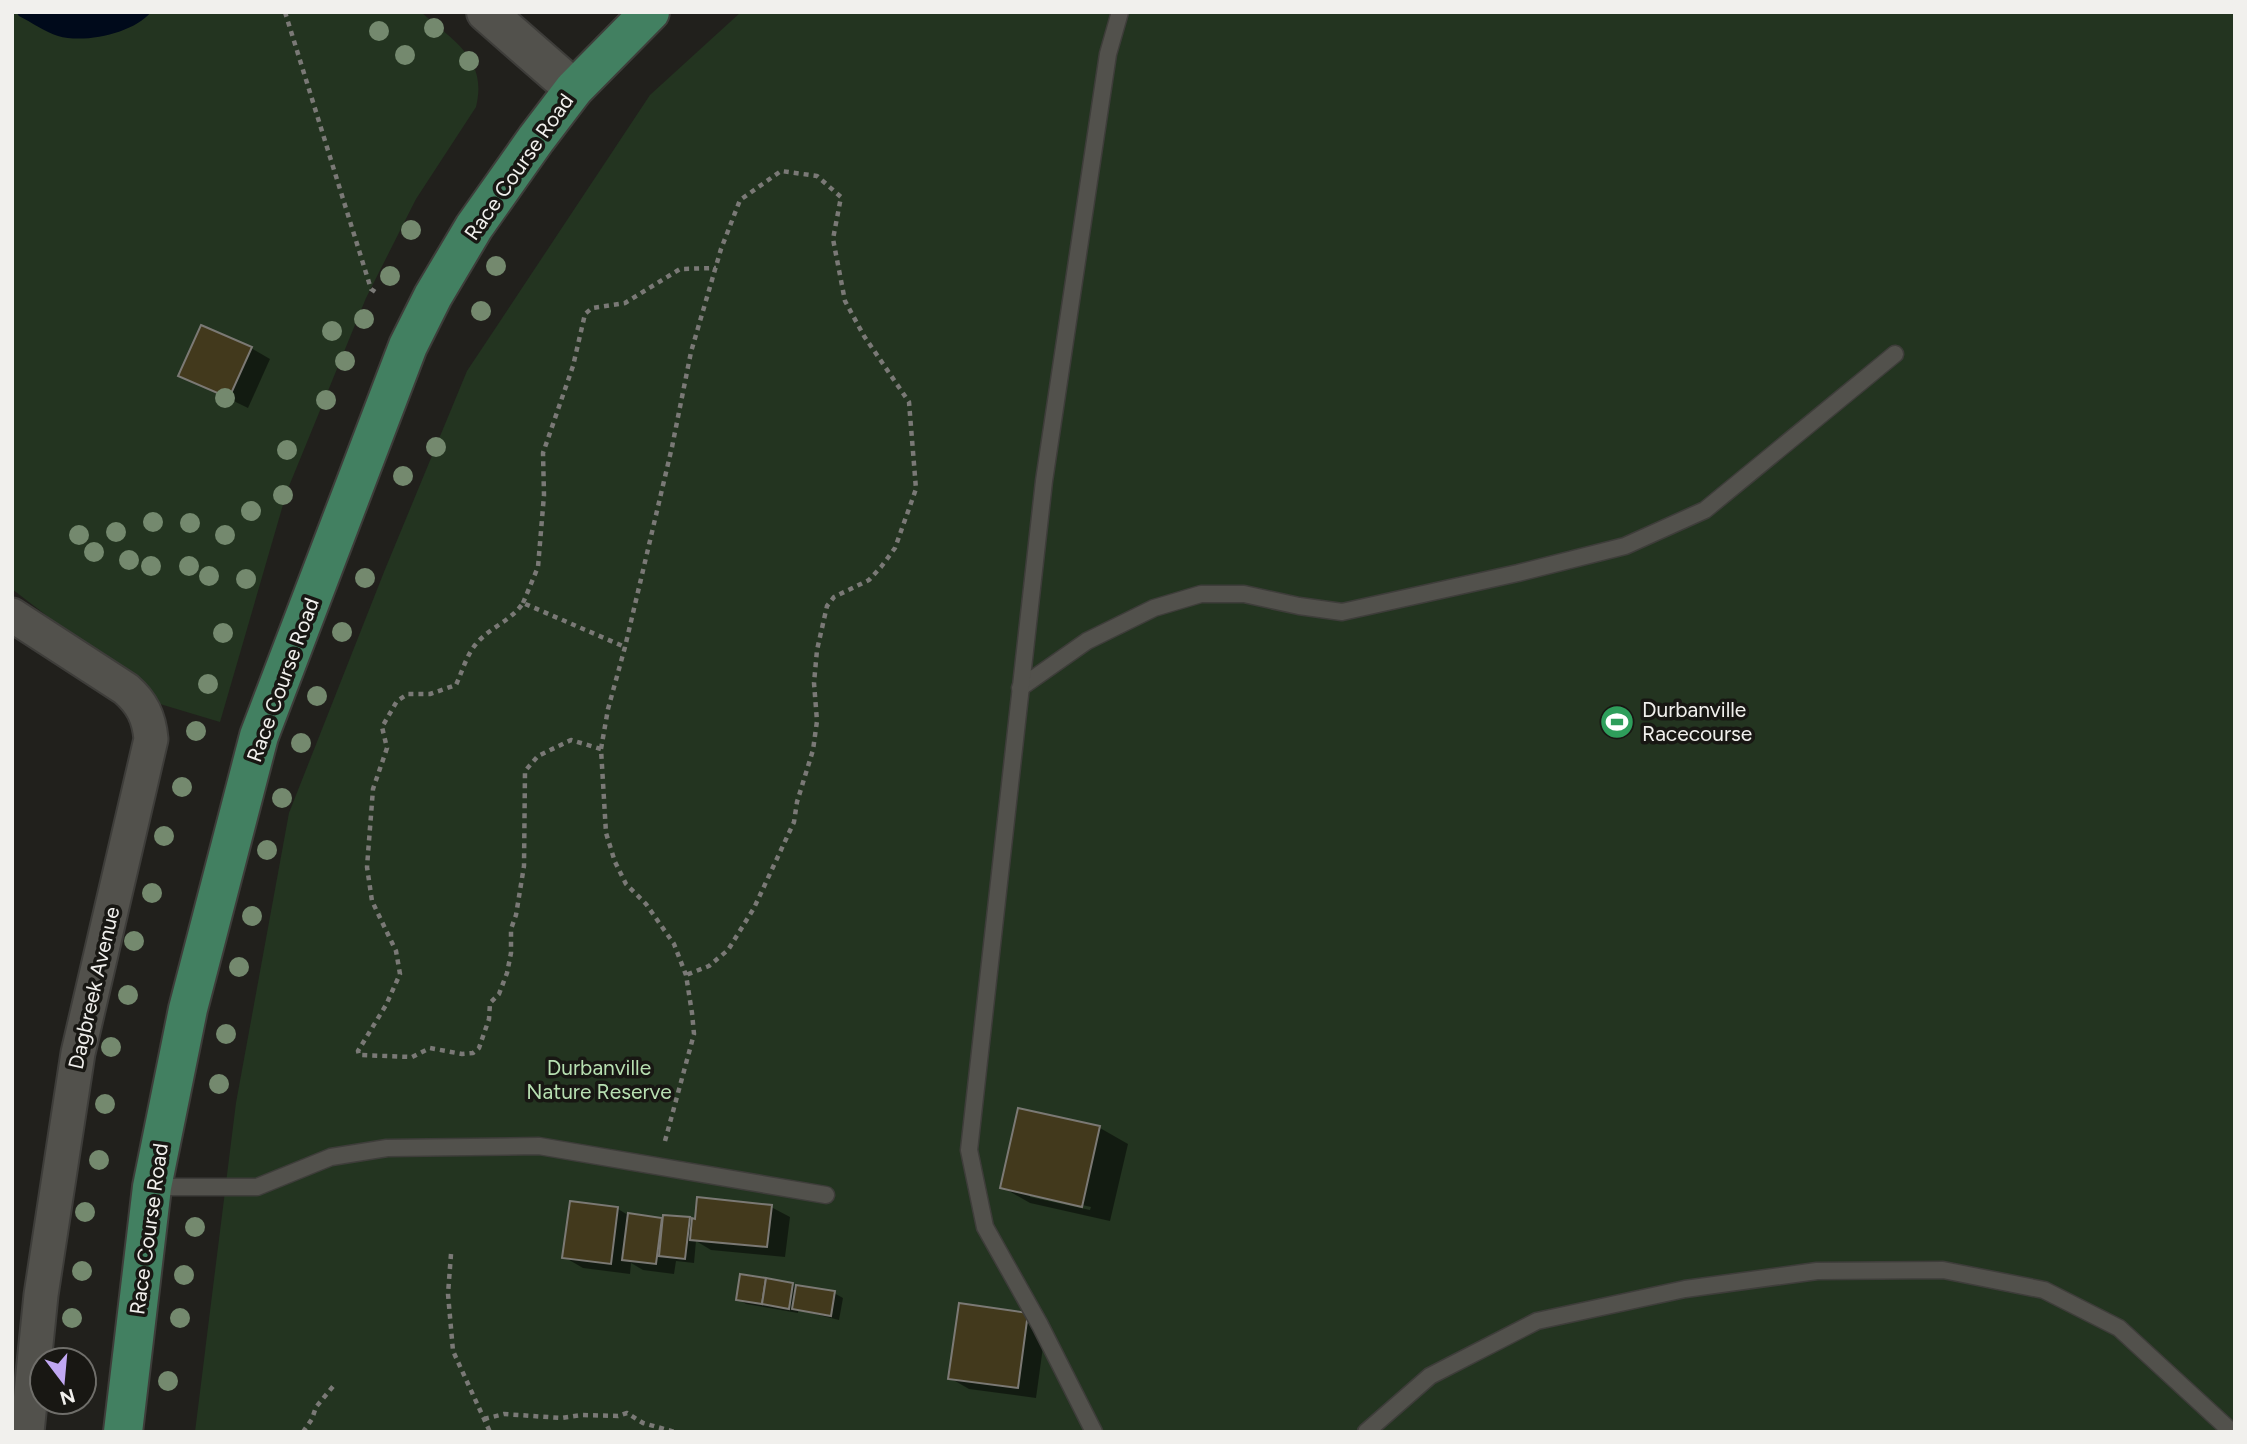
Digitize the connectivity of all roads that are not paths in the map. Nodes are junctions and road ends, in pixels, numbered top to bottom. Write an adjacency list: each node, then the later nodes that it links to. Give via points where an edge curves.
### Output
1 (486, 12): 4 (main road)
2 (650, 12): 4 (main road, Race Course Road)
3 (1121, 12): 7 (lane, via 1108,54 1044,481)
4 (574, 89): 8 (main road, Race Course Road, via 474,228 433,296 408,346 363,463 259,736 188,1009)
5 (1895, 354): 7 (lane, via 1704,510 1625,545 1342,612 1244,594 1200,594 1154,608 1087,641)
6 (12, 615): 10 (street, Dagbreek Avenue, via 138,699 151,739 78,1053 41,1295)
7 (1020, 688): 12 (lane, via 969,1150 985,1227)
8 (152, 1187): 9 (lane, via 257,1187 331,1157 387,1148 539,1146); 11 (main road, Race Course Road)
9 (826, 1195)
10 (27, 1432)
11 (123, 1432)
12 (1094, 1432)
13 (1366, 1432): 14 (lane, via 1430,1376 1537,1321 1685,1289 1817,1271 1931,1270 2044,1290 2119,1328)
14 (2232, 1432)

